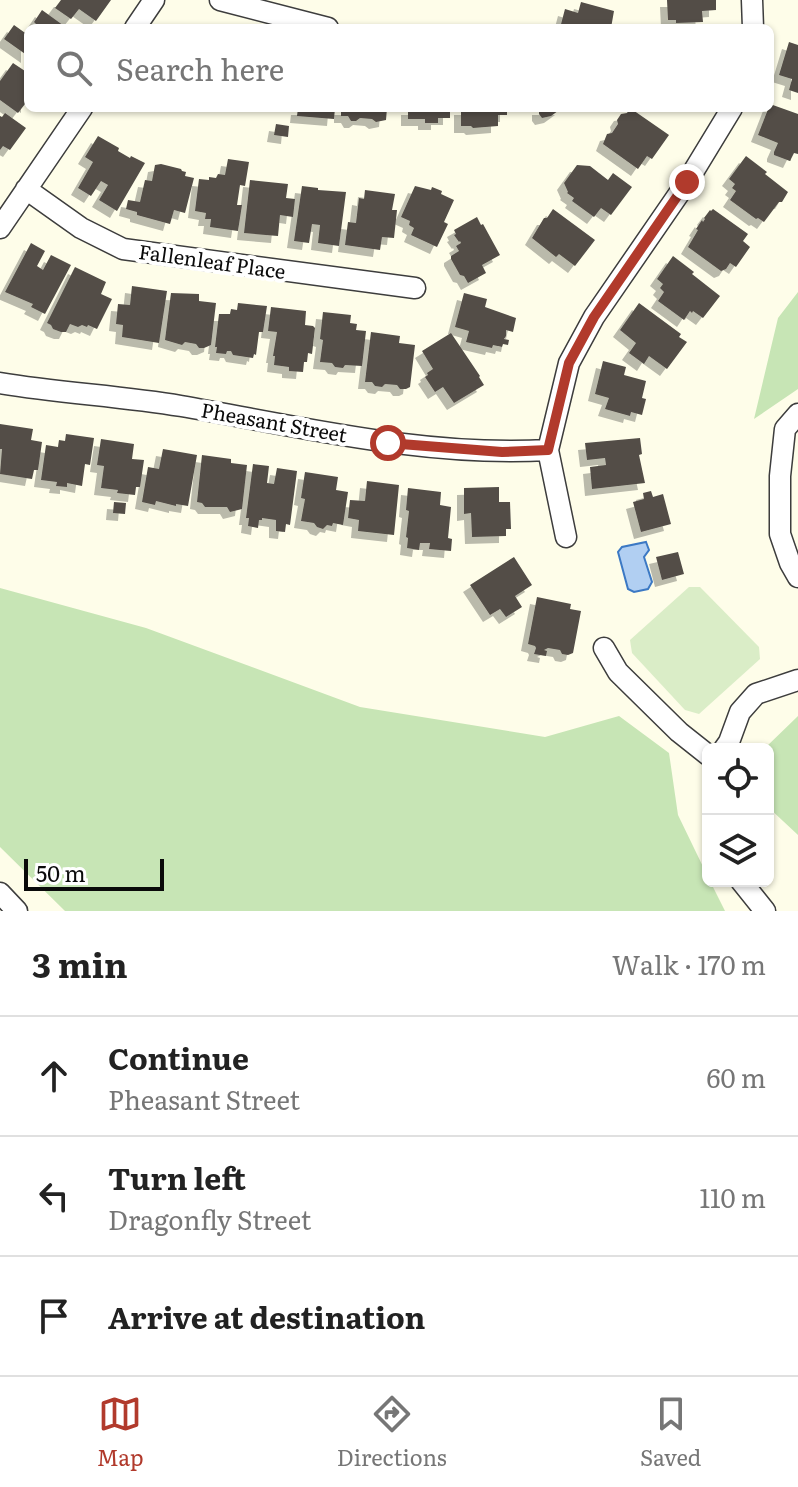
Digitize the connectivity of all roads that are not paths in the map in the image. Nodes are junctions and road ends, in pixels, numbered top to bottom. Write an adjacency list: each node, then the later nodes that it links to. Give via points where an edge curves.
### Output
1 (154, 0): 4 (street)
2 (220, 0): 5 (street)
3 (752, 0): 6 (street)
4 (138, 24)
5 (313, 24)
6 (753, 24)
7 (79, 112): 9 (street)
8 (730, 112): 14 (street, via 587,329 569,363)
9 (26, 189): 10 (street); 11 (street, Fallenleaf Place, via 81,228 123,249)
10 (0, 228)
11 (415, 288)
12 (0, 383): 14 (street, Pheasant Street, via 177,406 388,443 502,452)
13 (798, 414): 16 (street, via 785,429 780,534)
14 (548, 450): 15 (street)
15 (566, 537)
16 (798, 577)
17 (604, 648): 20 (street, via 618,672)
18 (798, 680): 19 (street, via 756,694 740,712)
19 (728, 743)
20 (702, 750)
21 (746, 887): 24 (street)
22 (0, 893): 23 (street)
23 (17, 911)
24 (765, 911)

